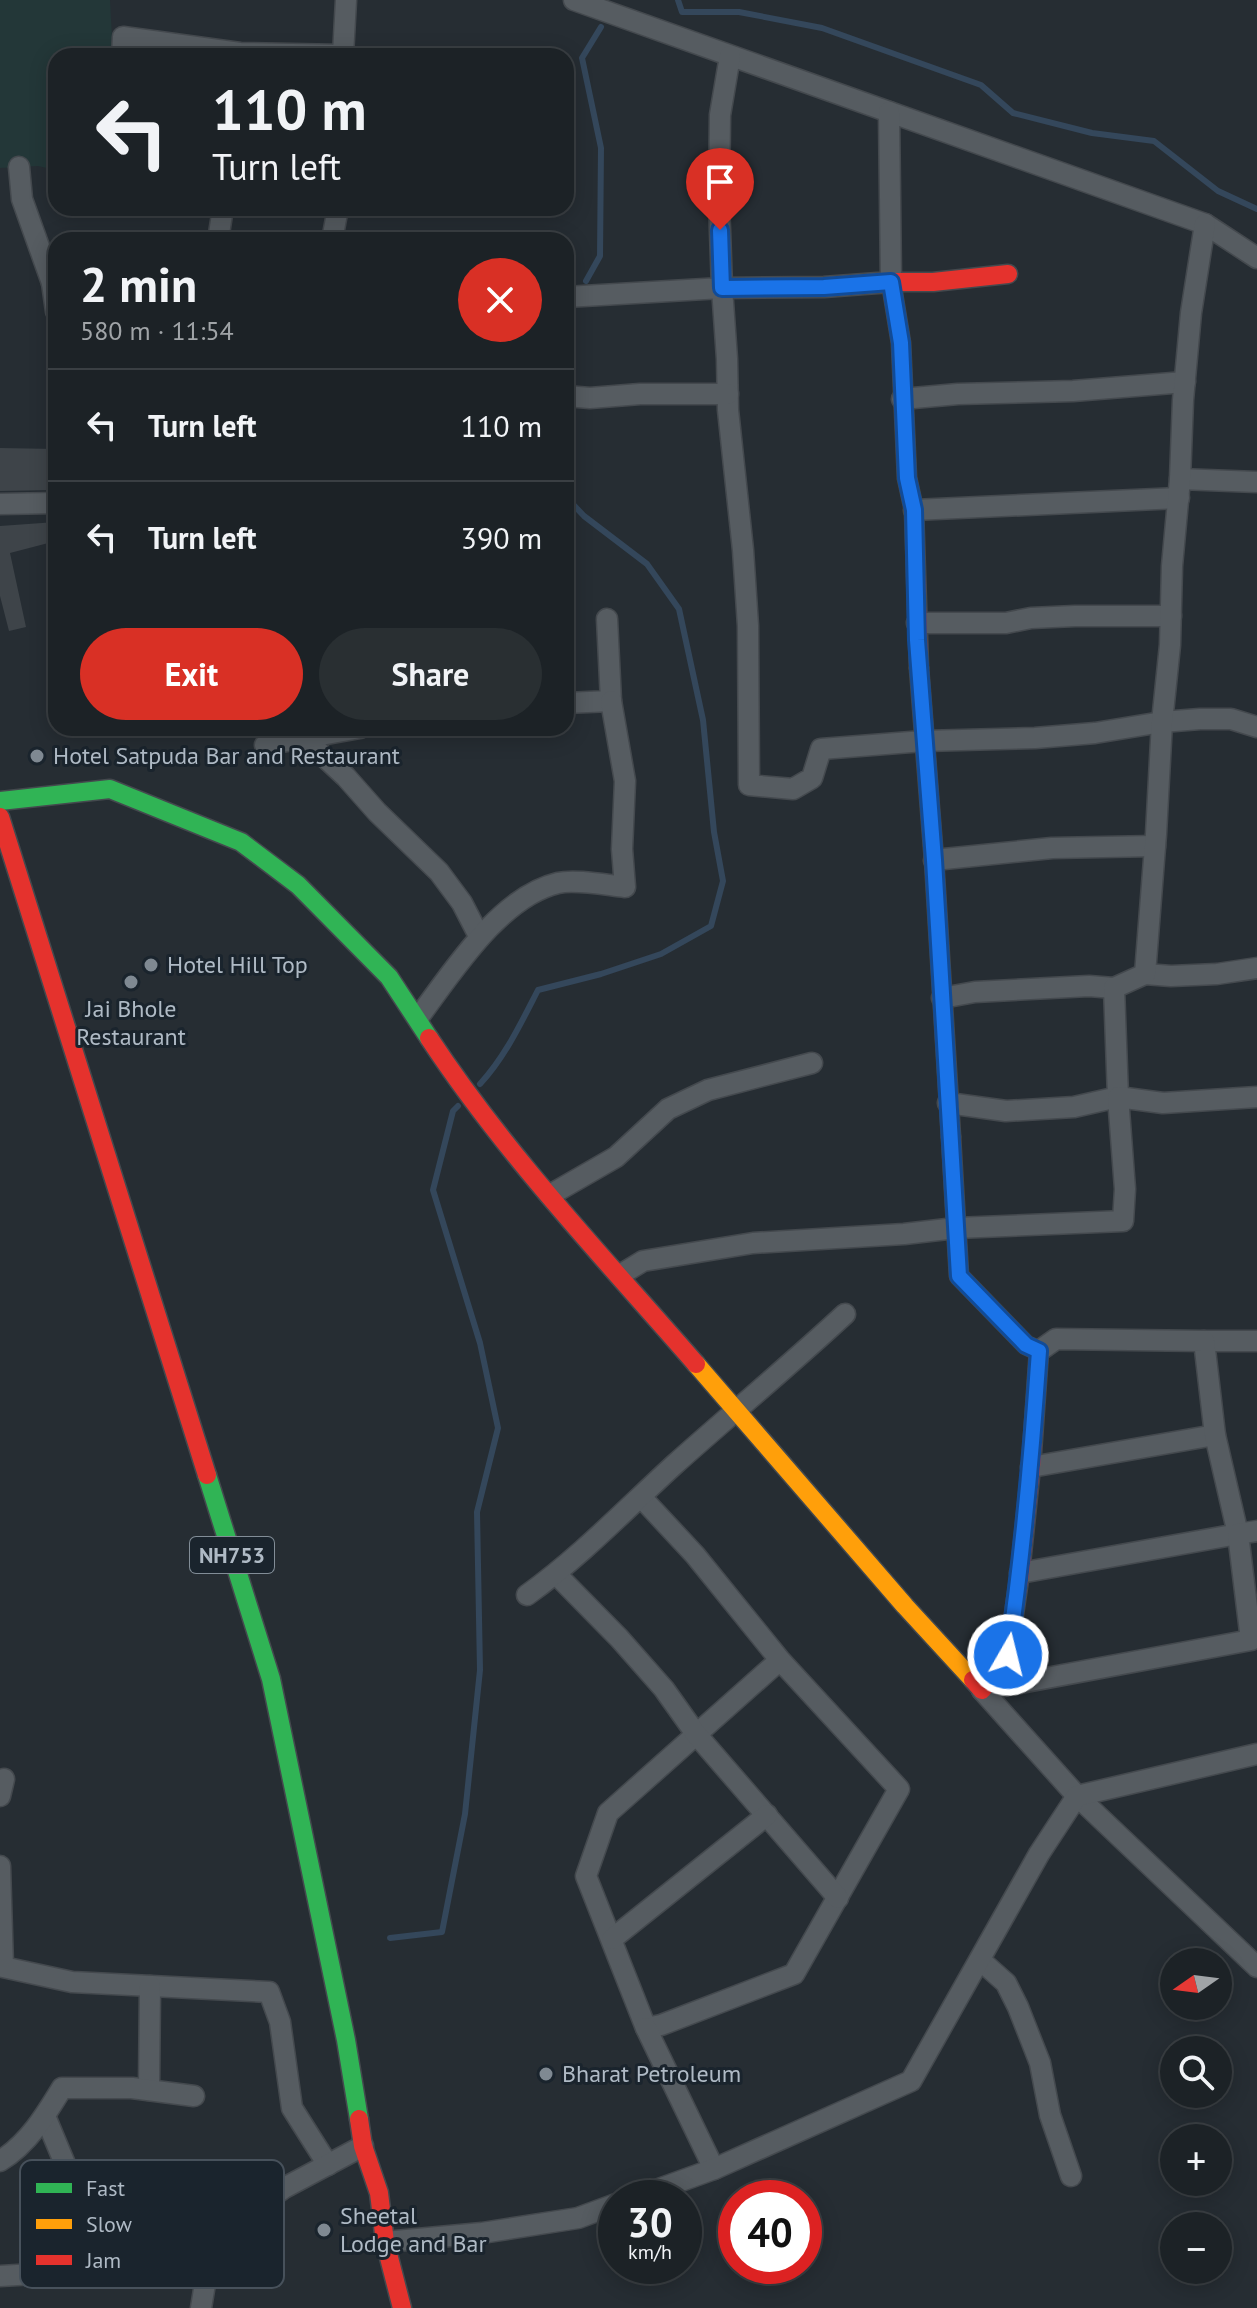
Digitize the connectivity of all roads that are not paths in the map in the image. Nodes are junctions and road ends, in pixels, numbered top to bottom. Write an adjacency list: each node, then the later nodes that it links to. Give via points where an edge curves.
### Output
1 (346, 0): 5 (street)
2 (574, 0): 6 (street)
3 (122, 48): 4 (street, via 123,37)
4 (199, 48)
5 (343, 48)
6 (730, 56): 7 (street); 14 (street, via 720,115)
7 (889, 112): 9 (street); 13 (street)
8 (19, 167): 11 (street, via 22,199)
9 (1205, 224): 10 (street); 16 (street)
10 (1257, 258)
11 (48, 266)
12 (1008, 274): 13 (main road)
13 (891, 282): 14 (street); 19 (main road, via 901,343)
14 (722, 288): 15 (street); 17 (street)
15 (574, 297)
16 (1185, 382): 19 (street); 21 (street)
17 (728, 394): 18 (street); 34 (street, via 747,611 749,785 793,789 812,778 821,749)
18 (574, 397)
19 (902, 399): 24 (main road)
20 (1257, 482): 21 (street)
21 (1180, 489): 24 (street); 25 (street)
22 (48, 503): 23 (street)
23 (0, 504)
24 (914, 510): 27 (main road)
25 (1171, 616): 27 (street); 30 (street)
26 (607, 619): 28 (street)
27 (917, 623): 34 (main road)
28 (611, 701): 29 (street); 40 (street, via 625,781 625,887 561,882 533,892)
29 (574, 703)
30 (1162, 722): 31 (street, via 1231,719); 34 (street, via 1035,738); 38 (street)
31 (1257, 727)
32 (301, 736): 35 (street)
33 (311, 736): 40 (street, via 439,872)
34 (924, 741): 39 (main road)
35 (265, 745)
36 (0, 801): 45 (main road, via 110,789 241,842 298,885 389,977)
37 (0, 817): 84 (main road, NH753, via 271,1679)
38 (1155, 846): 39 (street, via 1052,848); 42 (street)
39 (934, 860): 44 (main road)
40 (479, 936): 45 (street)
41 (1257, 968): 42 (street)
42 (1145, 974): 43 (street)
43 (1114, 988): 44 (street, via 975,992); 47 (street)
44 (942, 998): 49 (main road)
45 (418, 1018): 50 (main road, via 459,1083)
46 (812, 1063): 50 (street, via 708,1090 668,1109 616,1157)
47 (1118, 1097): 48 (street, via 1163,1103); 49 (street, via 1074,1107 1006,1111); 51 (street, via 1123,1221)
48 (1257, 1097)
49 (948, 1103): 51 (main road)
50 (550, 1195): 52 (main road)
51 (956, 1228): 52 (street, via 753,1243 643,1261); 56 (main road, via 959,1276 1026,1345)
52 (620, 1275): 57 (main road)
53 (845, 1314): 57 (street)
54 (1204, 1341): 55 (street); 56 (street, via 1056,1339); 58 (street)
55 (1257, 1341)
56 (1039, 1351): 59 (main road)
57 (737, 1411): 60 (street); 67 (main road)
58 (1215, 1435): 59 (street); 61 (street)
59 (1031, 1467): 62 (main road)
60 (641, 1497): 63 (street); 66 (street)
61 (1248, 1532): 62 (street); 65 (street)
62 (1020, 1573): 67 (main road, via 1008,1655)
63 (556, 1574): 64 (street); 68 (street, via 664,1689)
64 (527, 1595)
65 (1254, 1640): 67 (street)
66 (780, 1660): 68 (street); 73 (street, via 899,1789)
67 (982, 1690): 70 (street)
68 (696, 1734): 71 (street); 75 (street, via 608,1813 586,1876)
69 (1257, 1754): 70 (street)
70 (1077, 1796): 76 (street); 77 (street)
71 (767, 1815): 73 (street); 75 (street)
72 (0, 1866): 74 (street)
73 (838, 1898): 80 (street, via 794,1974)
74 (1, 1902): 78 (street)
75 (612, 1939): 80 (street)
76 (980, 1960): 88 (street, via 911,2081); 89 (street, via 1006,1983 1018,2007 1040,2063 1050,2115)
77 (1255, 1962)
78 (1, 1974): 79 (street)
79 (150, 1986): 81 (street); 87 (street, via 269,1992 280,2022 292,2108)
80 (646, 2028): 88 (street)
81 (149, 2090): 82 (street); 83 (street, via 62,2088)
82 (194, 2096)
83 (45, 2116): 85 (street); 86 (street, via 18,2150)
84 (363, 2146): 87 (street); 93 (main road, NH753, via 379,2193)
85 (63, 2160)
86 (0, 2161)
87 (328, 2165): 91 (street)
88 (714, 2169): 90 (street)
89 (1071, 2176)
90 (684, 2180)
91 (284, 2188)
92 (598, 2211): 93 (street, via 482,2233)
93 (385, 2242): 98 (main road, NH753)
94 (20, 2275): 95 (street)
95 (0, 2276)
96 (204, 2288): 97 (street)
97 (201, 2308)
98 (402, 2308)

